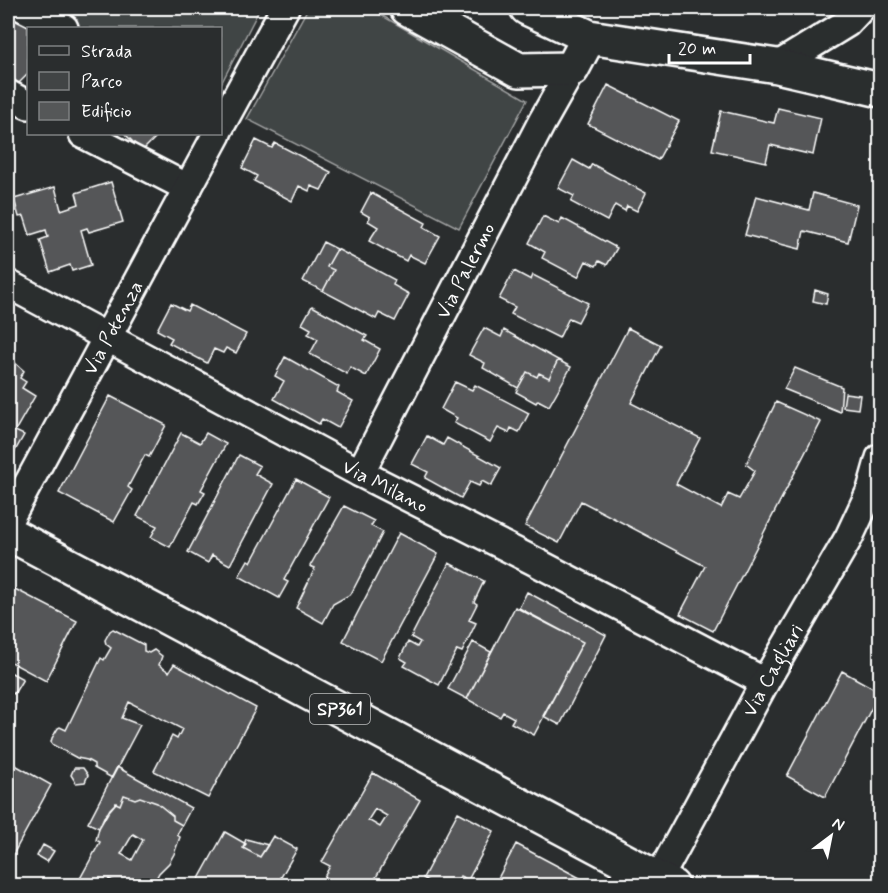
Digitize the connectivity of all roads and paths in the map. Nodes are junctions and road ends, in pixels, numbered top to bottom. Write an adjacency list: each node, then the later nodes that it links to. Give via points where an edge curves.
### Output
1 (24, 8): 6 (street)
2 (285, 8): 13 (street, Via Potenza)
3 (407, 8): 9 (main road, via 519,70)
4 (527, 8): 7 (main road)
5 (861, 8): 8 (street, via 847,23)
6 (62, 27)
7 (589, 37): 8 (main road); 9 (main road)
8 (777, 66): 10 (main road)
9 (572, 69): 20 (street, Via Palermo)
10 (880, 90)
11 (8, 94): 12 (street)
12 (27, 104)
13 (222, 120)
14 (85, 135): 16 (street)
15 (214, 135): 16 (street, Via Potenza)
16 (188, 188): 18 (street, Via Potenza)
17 (8, 285): 18 (street, Via Milano)
18 (107, 337): 20 (street, Via Milano); 21 (street, Via Potenza)
19 (880, 458): 23 (street, Via Cagliari, via 871,490 849,537)
20 (360, 473): 23 (street, Via Milano)
21 (8, 521)
22 (8, 533): 24 (main road, SP361)
23 (765, 682): 24 (street, Via Cagliari)
24 (646, 878)

